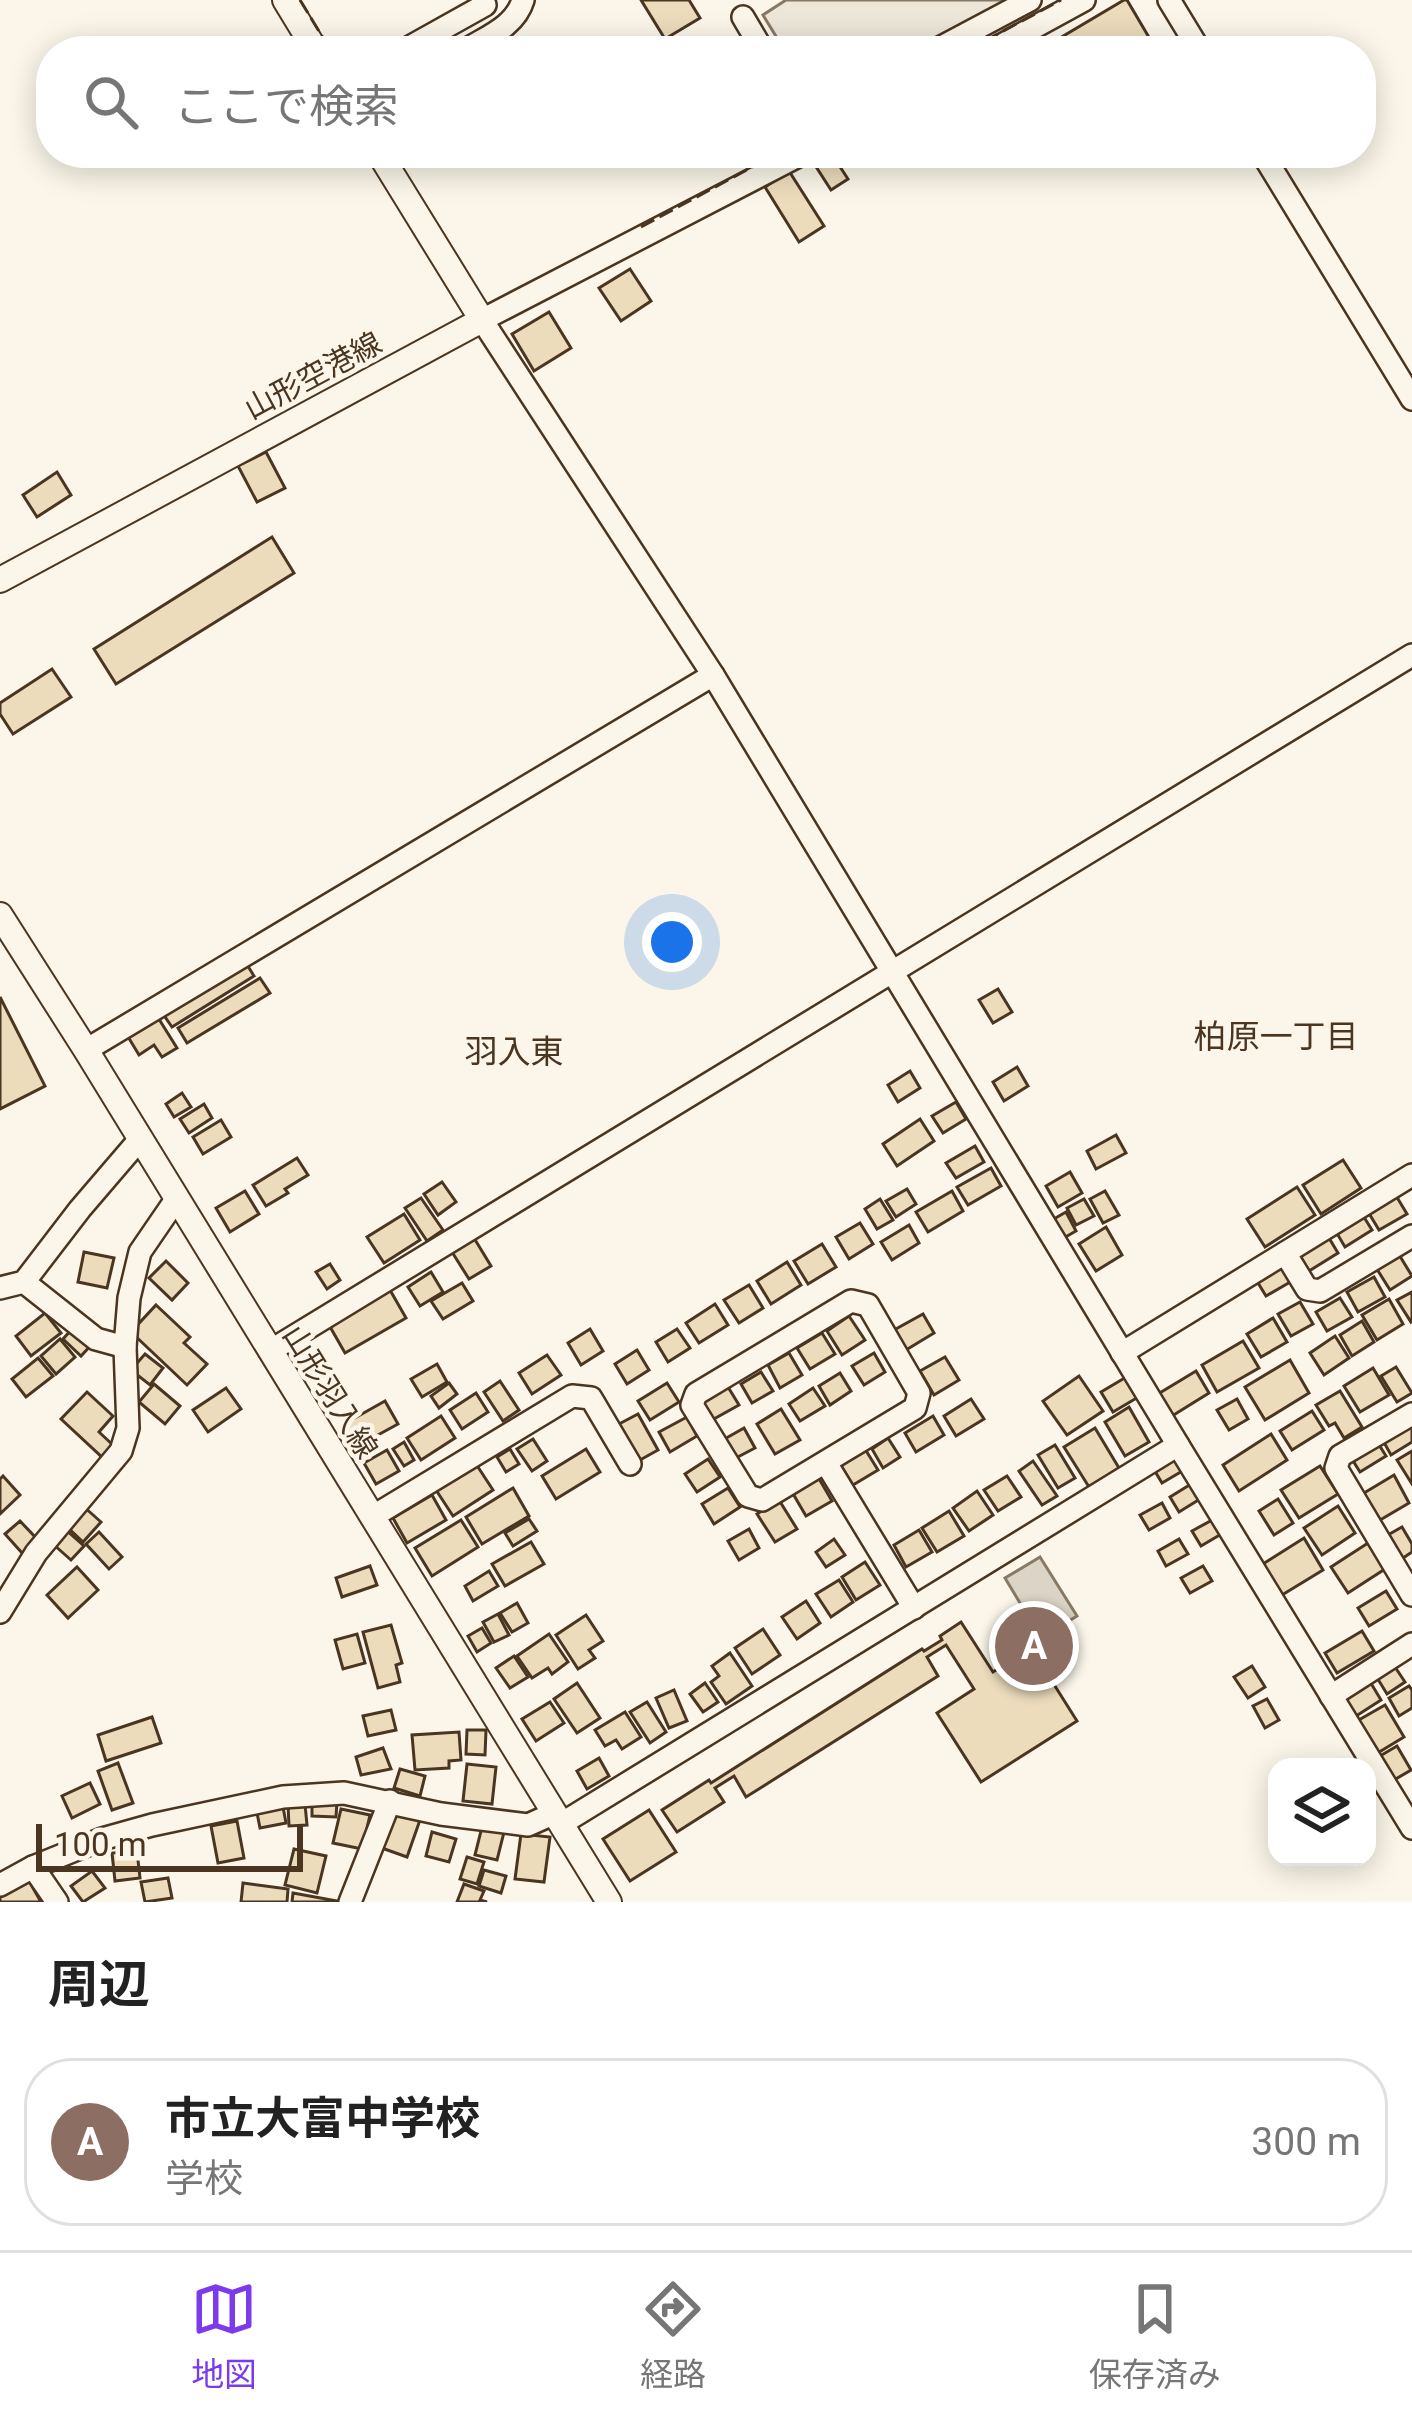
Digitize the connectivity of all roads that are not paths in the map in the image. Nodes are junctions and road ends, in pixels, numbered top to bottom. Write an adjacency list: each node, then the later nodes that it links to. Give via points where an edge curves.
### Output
1 (285, 0): 8 (main road)
2 (523, 0): 10 (street, via 512,22)
3 (1030, 0): 12 (street)
4 (1084, 0): 13 (street)
5 (1169, 0): 14 (street)
6 (485, 5): 9 (street)
7 (743, 17): 11 (street)
8 (307, 36)
9 (429, 36)
10 (489, 36)
11 (754, 36)
12 (962, 36)
13 (1018, 36)
14 (1191, 36)
15 (388, 168): 18 (main road)
16 (775, 168): 18 (street)
17 (1271, 168): 19 (street)
18 (482, 320): 20 (main road, 山形空港線); 22 (street)
19 (1412, 399)
20 (0, 580)
21 (1412, 655): 24 (street)
22 (712, 675): 24 (street); 25 (street)
23 (0, 915): 25 (main road, 山形羽入線)
24 (893, 973): 34 (street); 35 (street)
25 (86, 1050): 26 (main road, 山形羽入線)
26 (140, 1139): 28 (main road, 山形羽入線); 31 (street)
27 (1412, 1175): 30 (street)
28 (177, 1198): 33 (street, via 140,1252); 34 (main road, 山形羽入線)
29 (1412, 1236): 30 (street, via 1320,1291 1307,1289)
30 (1285, 1253): 35 (street)
31 (24, 1282): 32 (street); 33 (street, via 96,1339)
32 (0, 1288)
33 (124, 1347): 43 (street, via 128,1428 121,1451 36,1553)
34 (270, 1351): 40 (main road, 山形羽入線)
35 (1122, 1353): 37 (street)
36 (1412, 1414): 41 (street, via 1340,1456 1336,1468)
37 (1178, 1445): 42 (street); 45 (street)
38 (826, 1463): 38 (street, via 915,1408 920,1393 868,1305 851,1301 696,1394 692,1405 748,1496 762,1500); 42 (street)
39 (630, 1464): 40 (street, via 591,1398 572,1396)
40 (372, 1517): 47 (main road, 山形羽入線)
41 (1412, 1594)
42 (914, 1609): 47 (street)
43 (0, 1612)
44 (1412, 1644): 45 (street)
45 (1330, 1696): 48 (street)
46 (390, 1801): 47 (street, via 528,1826); 49 (street, via 344,1793 284,1797 152,1825); 52 (street)
47 (558, 1818): 53 (main road, 山形羽入線)
48 (1412, 1828)
49 (33, 1867): 50 (street); 51 (street)
50 (0, 1885)
51 (57, 1902)
52 (350, 1902)
53 (609, 1902)

